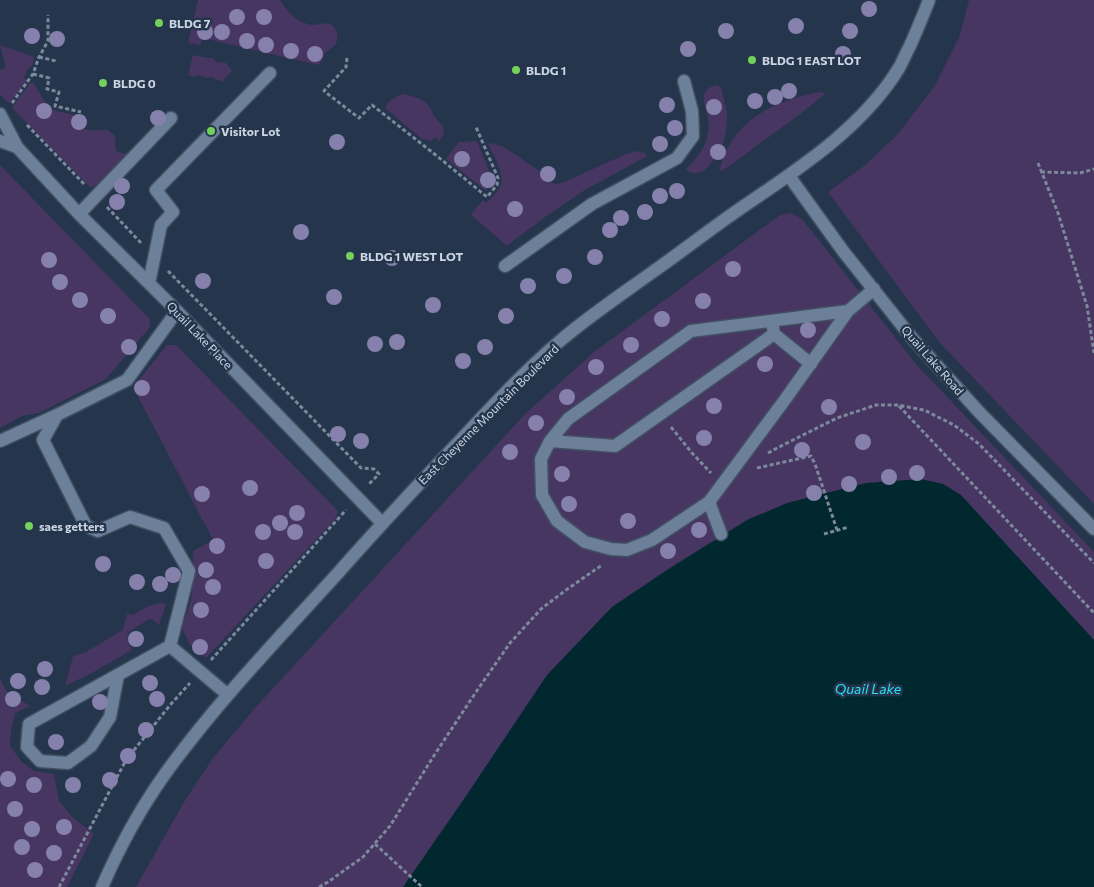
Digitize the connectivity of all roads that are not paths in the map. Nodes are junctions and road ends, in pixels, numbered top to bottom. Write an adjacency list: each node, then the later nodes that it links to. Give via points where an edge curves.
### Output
1 (929, 0): 8 (street, East Cheyenne Mountain Boulevard, via 900,67 878,96 838,137)
2 (270, 73): 11 (street, via 156,190 173,212 161,224)
3 (684, 82): 10 (street, via 692,111 693,136 677,158 592,204)
4 (4, 111): 7 (street)
5 (171, 118): 9 (street)
6 (0, 140): 7 (street)
7 (17, 148): 9 (street, Quail Lake Place)
8 (789, 176): 12 (street, Quail Lake Road); 22 (street, East Cheyenne Mountain Boulevard, via 604,306 560,341 491,407)
9 (79, 214): 11 (street, Quail Lake Place)
10 (505, 266)
11 (149, 283): 13 (street, Quail Lake Place)
12 (874, 289): 14 (street); 23 (street, Quail Lake Road, via 912,338 980,413)
13 (177, 311): 18 (street, via 126,380); 22 (street, Quail Lake Place)
14 (848, 311): 15 (street); 17 (street)
15 (772, 321): 16 (street); 20 (street, via 692,330 568,419)
16 (774, 334): 17 (street); 20 (street, via 615,446)
17 (811, 364): 21 (street)
18 (57, 415): 19 (street); 25 (street, via 43,440 86,526 98,531 130,517 164,528 189,572)
19 (0, 441)
20 (550, 441): 21 (street, via 541,460 542,495 557,521 585,542 626,550 652,540)
21 (709, 502): 24 (street)
22 (382, 523): 27 (street, East Cheyenne Mountain Boulevard)
23 (1094, 529)
24 (721, 534)
25 (170, 646): 26 (street); 27 (street)
26 (118, 675): 26 (street, via 29,724 27,747 40,761 68,763 91,746 110,717)
27 (228, 695): 28 (street, East Cheyenne Mountain Boulevard, via 163,777)
28 (102, 887)

